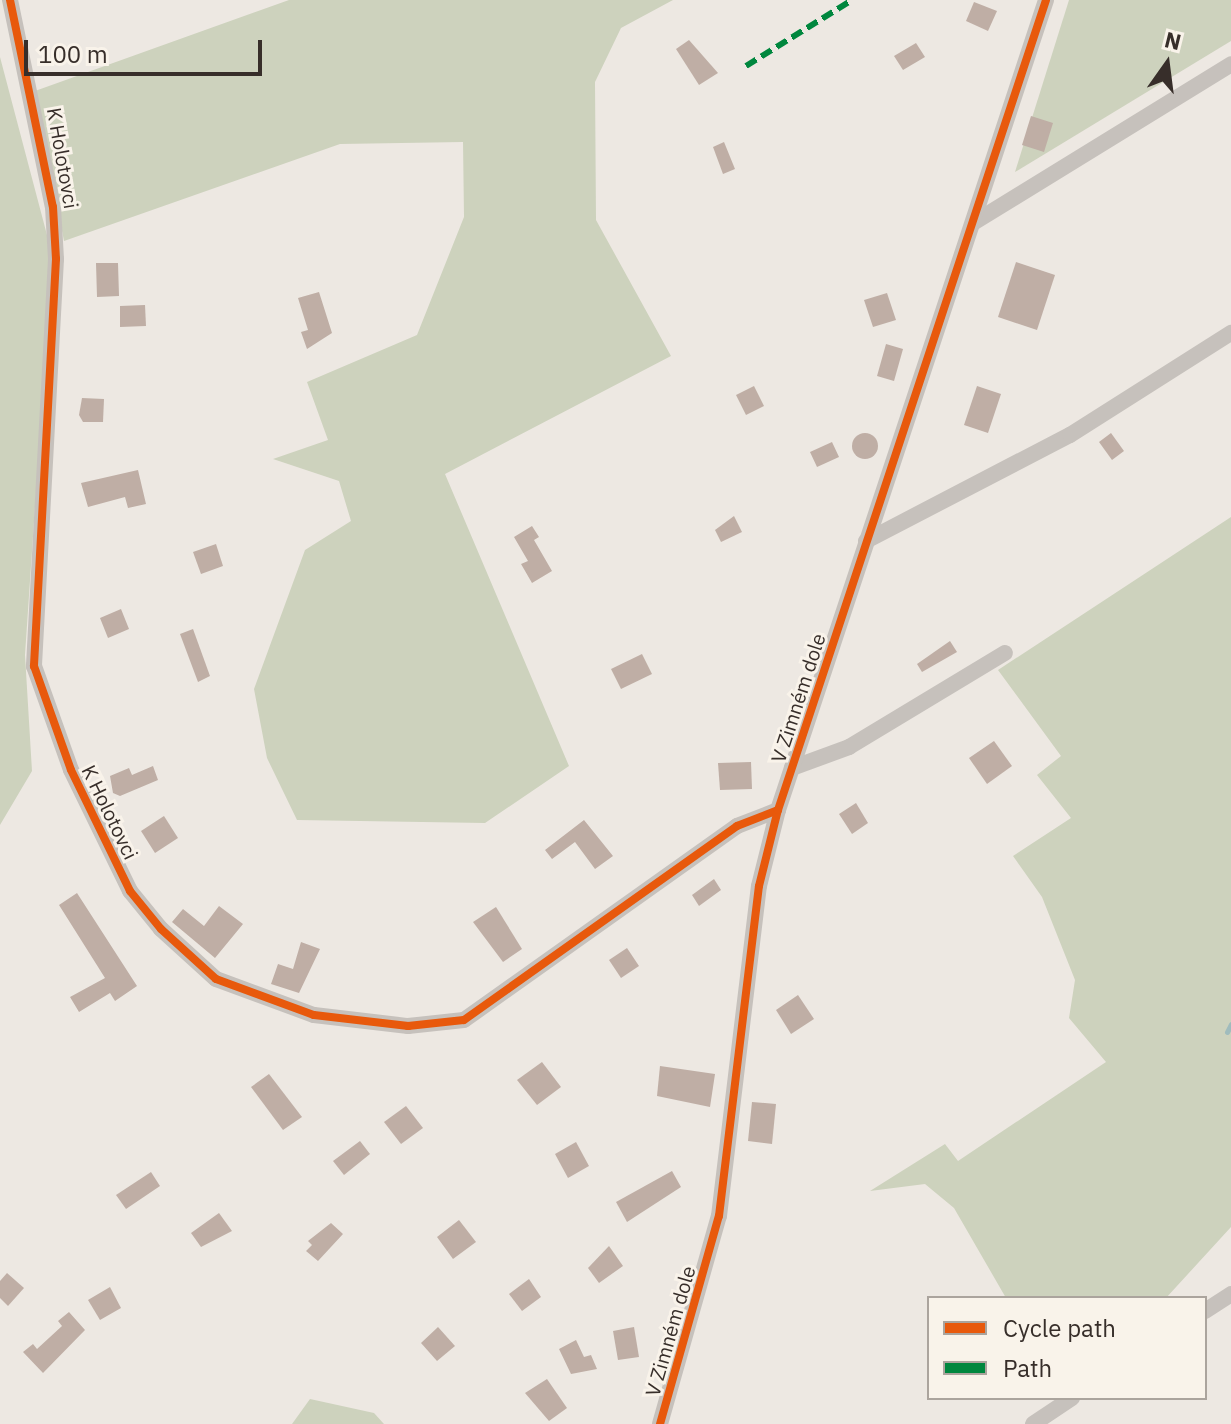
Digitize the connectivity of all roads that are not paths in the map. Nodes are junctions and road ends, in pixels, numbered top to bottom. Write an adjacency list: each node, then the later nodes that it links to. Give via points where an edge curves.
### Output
1 (10, 0): 9 (street, K Holotovci, via 53,207 56,259 34,666 71,770 130,891 161,929 216,979 314,1015 408,1026 464,1020 737,826)
2 (1046, 0): 4 (street, V Zimném dole)
3 (1231, 64): 4 (street)
4 (973, 223): 6 (street, V Zimném dole)
5 (1231, 333): 6 (street, via 1070,435)
6 (866, 541): 8 (street, V Zimném dole)
7 (1005, 653): 8 (street, V Zimném dole, via 849,747)
8 (792, 768): 9 (street, V Zimném dole)
9 (778, 810): 13 (street, V Zimném dole, via 759,886 719,1216)
10 (1231, 1294): 11 (street)
11 (1207, 1310)
12 (1069, 1400): 14 (street)
13 (660, 1424)
14 (1033, 1424)

